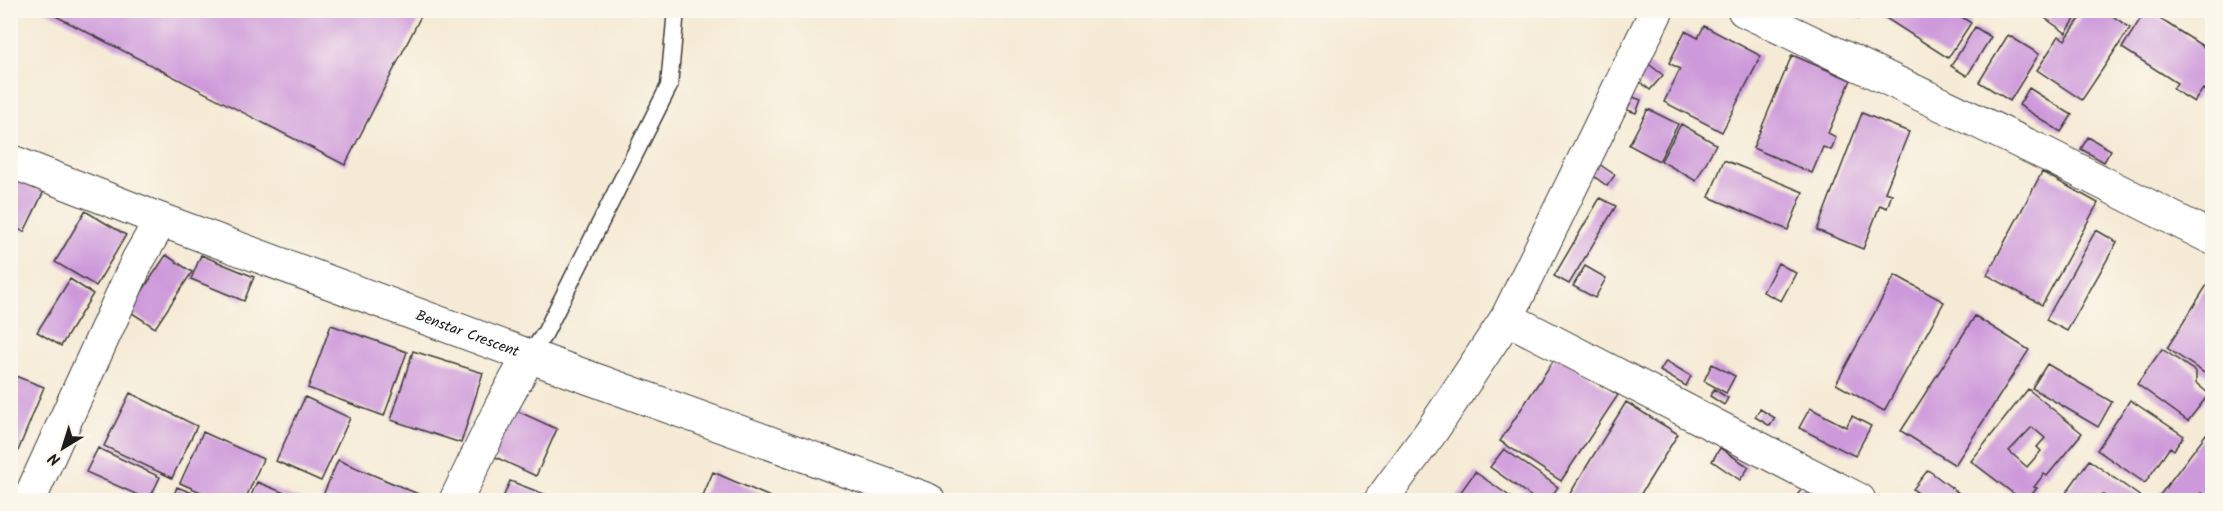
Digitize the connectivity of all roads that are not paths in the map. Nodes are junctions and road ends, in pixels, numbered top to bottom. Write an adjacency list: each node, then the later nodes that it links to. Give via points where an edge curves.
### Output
1 (676, 10): 8 (lane, via 669,86 545,333)
2 (1657, 10): 7 (street)
3 (1744, 10): 6 (street)
4 (10, 161): 5 (street, Benstar Crescent)
5 (161, 220): 8 (street, Benstar Crescent); 10 (street, via 138,260)
6 (2212, 238)
7 (1507, 318): 13 (street); 14 (street)
8 (529, 356): 9 (street, Benstar Crescent); 11 (street)
9 (881, 493): 12 (street, Benstar Crescent)
10 (29, 501)
11 (456, 501)
12 (928, 501)
13 (1381, 501)
14 (1859, 501)

